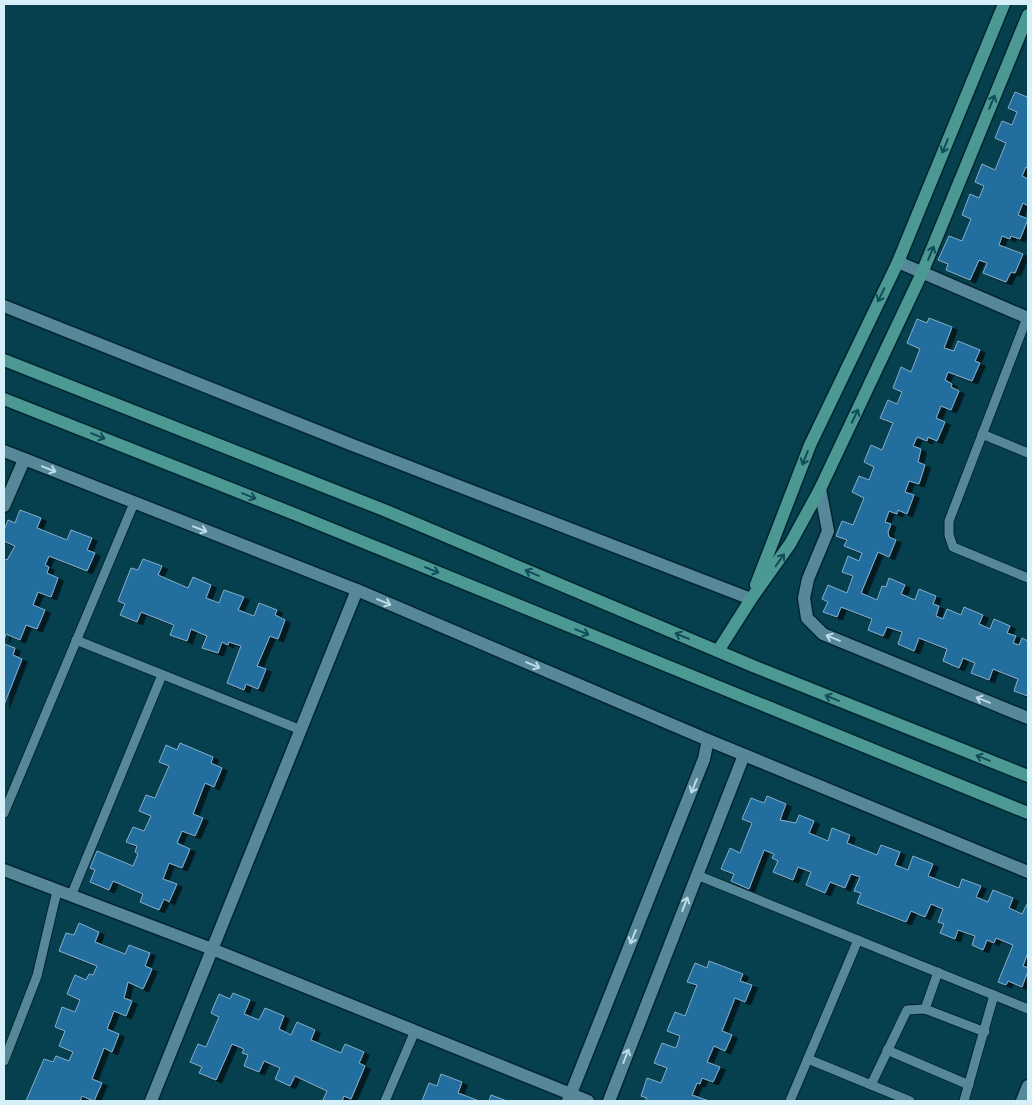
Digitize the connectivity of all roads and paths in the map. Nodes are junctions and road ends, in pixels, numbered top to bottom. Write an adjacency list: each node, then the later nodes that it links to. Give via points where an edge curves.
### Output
1 (1004, 4): 3 (street, one-way to 3)
2 (1028, 15): 4 (street, one-way to 2)
3 (898, 262): 4 (street); 18 (street, one-way to 18, via 810,445)
4 (922, 273): 6 (street); 13 (street, one-way to 4)
5 (4, 306): 18 (street)
6 (1028, 316): 9 (lane)
7 (4, 360): 20 (street, one-way to 7, via 384,510)
8 (4, 399): 28 (street, one-way to 28)
9 (982, 434): 11 (lane); 16 (lane, via 949,520 949,535 953,547)
10 (4, 451): 12 (street)
11 (1028, 453)
12 (24, 460): 14 (street, one-way to 14); 15 (street)
13 (820, 489): 18 (street, one-way to 13, via 790,544); 22 (street, one-way to 13, via 823,634 807,618 804,598 808,579 828,531)
14 (134, 503): 17 (street, one-way to 17); 19 (lane)
15 (4, 506)
16 (1028, 578)
17 (357, 590): 23 (street); 24 (street, one-way to 24)
18 (750, 599): 20 (street)
19 (76, 640): 21 (lane); 27 (lane)
20 (718, 651): 26 (street, one-way to 20)
21 (162, 675): 23 (lane); 33 (lane)
22 (1028, 718)
23 (300, 730): 35 (street)
24 (708, 740): 25 (street); 48 (street, one-way to 48, via 704,760)
25 (744, 755): 30 (street); 31 (street)
26 (1028, 776)
27 (4, 813)
28 (1028, 813)
29 (4, 870): 32 (street)
30 (1028, 872)
31 (697, 875): 34 (lane); 52 (street, one-way to 31)
32 (57, 891): 33 (street); 44 (lane, via 37,976)
33 (71, 896): 35 (street)
34 (858, 940): 36 (lane); 43 (lane)
35 (212, 950): 40 (street); 49 (street)
36 (938, 972): 37 (lane); 38 (lane)
37 (994, 995): 39 (lane); 41 (lane)
38 (926, 1009): 41 (lane); 42 (lane, via 907,1010)
39 (1028, 1009)
40 (415, 1031): 48 (street); 50 (lane)
41 (985, 1032): 46 (lane)
42 (887, 1050): 45 (lane); 46 (lane)
43 (808, 1059): 45 (lane); 53 (lane)
44 (4, 1061)
45 (871, 1085): 54 (lane)
46 (969, 1085): 55 (lane)
47 (1028, 1086): 56 (street)
48 (569, 1098): 51 (street)
49 (151, 1101)
50 (385, 1101)
51 (588, 1101)
52 (608, 1101)
53 (790, 1101)
54 (910, 1101)
55 (964, 1101)
56 (1022, 1101)

